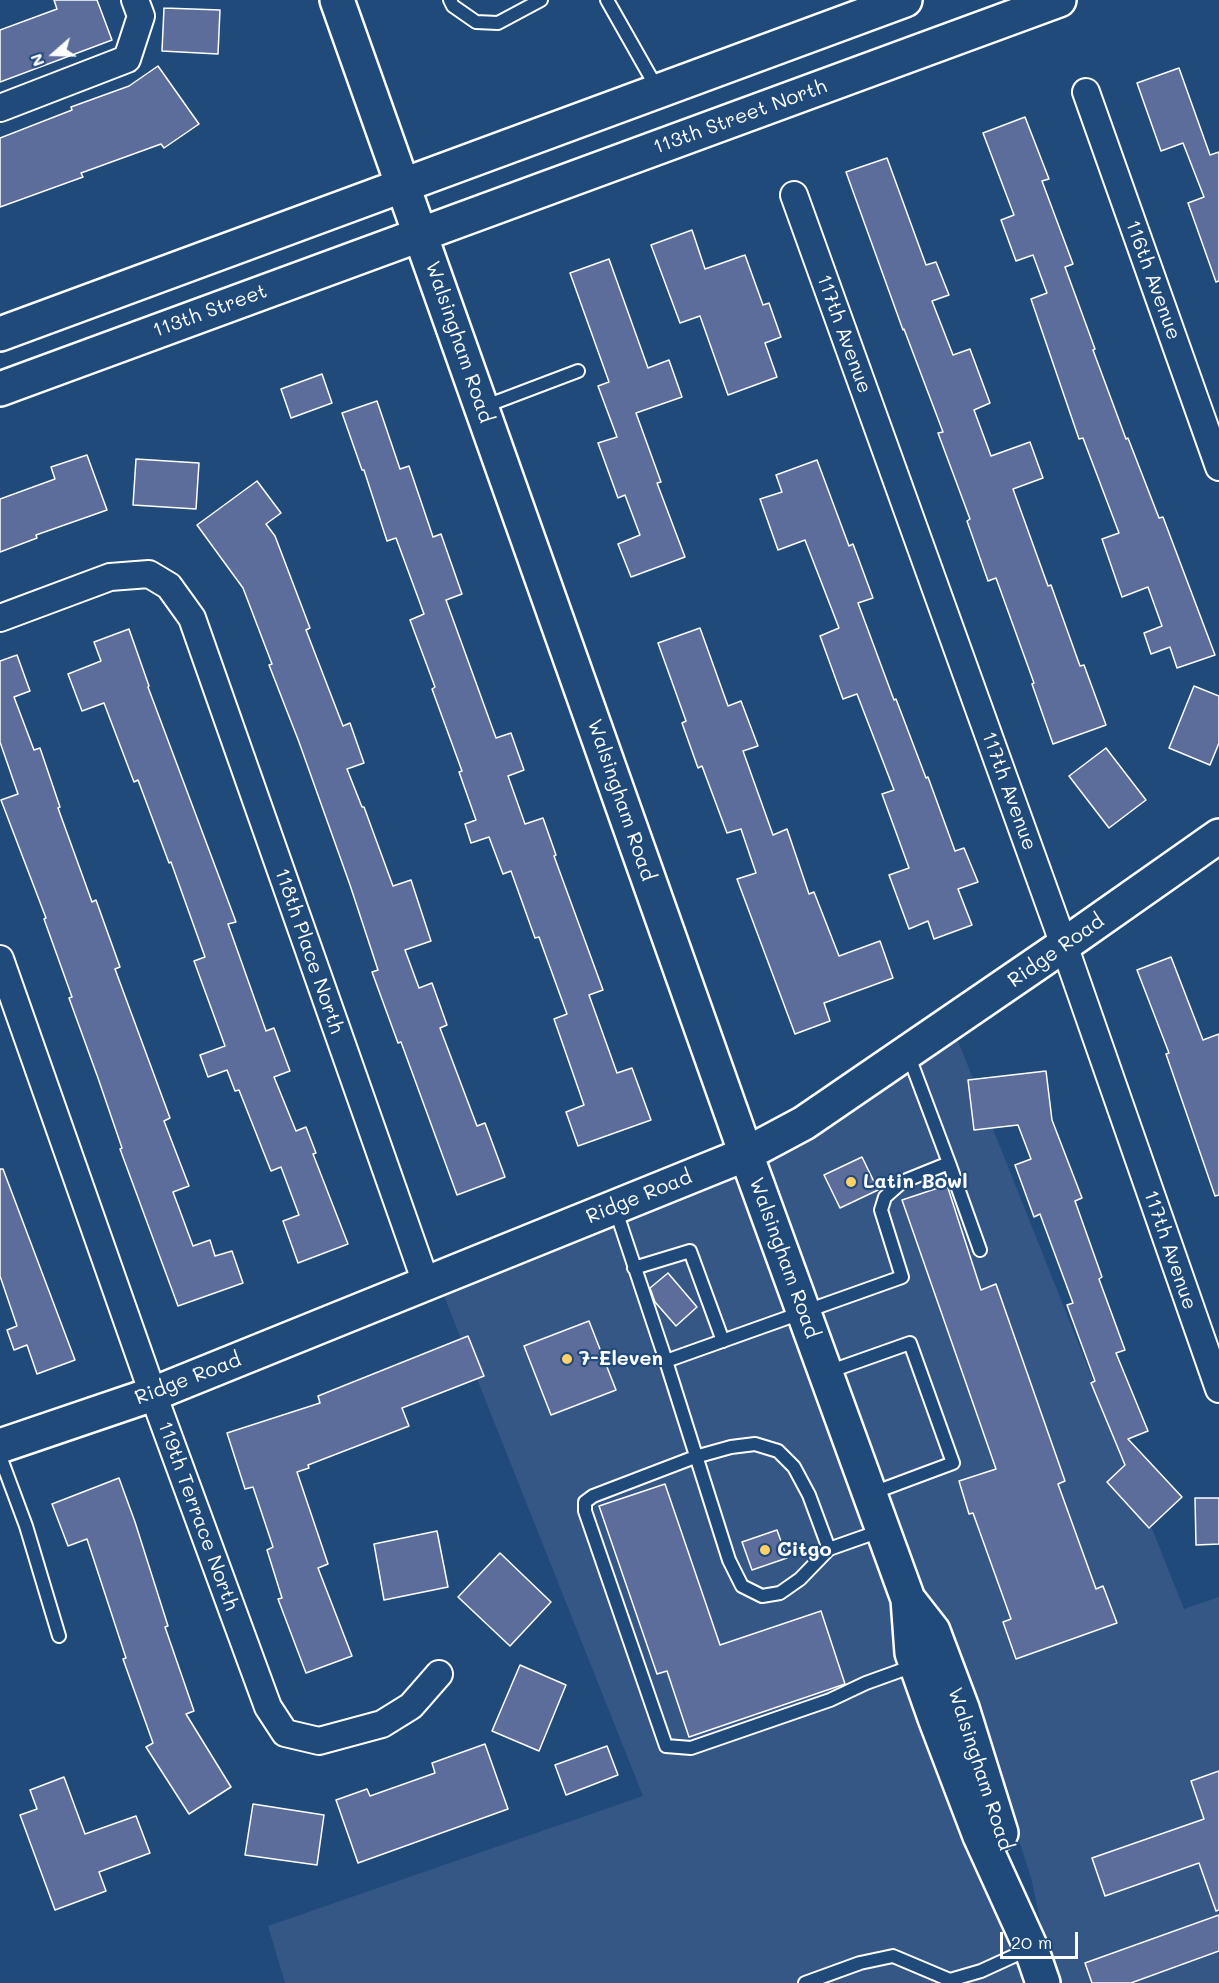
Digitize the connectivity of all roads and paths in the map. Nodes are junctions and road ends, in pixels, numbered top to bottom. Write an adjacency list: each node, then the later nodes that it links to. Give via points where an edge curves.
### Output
1 (135, 0): 10 (street, via 141,16 127,59)
2 (337, 0): 11 (street, Walsingham Road)
3 (450, 0): 4 (lane, via 476,22 498,23)
4 (541, 0)
5 (607, 0): 8 (lane)
6 (905, 0): 8 (street)
7 (1059, 0): 13 (street, 113th Street North)
8 (658, 91): 11 (street)
9 (1086, 92): 18 (street, 116th Avenue)
10 (0, 108)
11 (404, 186): 13 (street, Walsingham Road); 14 (street)
12 (794, 195): 21 (street, 117th Avenue)
13 (420, 234): 16 (street, 113th Street); 17 (street, Walsingham Road)
14 (0, 334)
15 (578, 371): 17 (lane)
16 (0, 389)
17 (482, 408): 24 (street, Walsingham Road)
18 (1219, 467)
19 (0, 618): 29 (street, 118th Place North, via 110,577 149,574 169,586 192,618)
20 (1219, 836): 21 (street, Ridge Road)
21 (1064, 945): 23 (street, Ridge Road); 34 (street, 117th Avenue)
22 (0, 959): 35 (street, 119th Terrace North)
23 (907, 1053): 24 (street, Ridge Road, via 804,1123); 25 (lane)
24 (746, 1154): 26 (street, Ridge Road); 30 (street, Walsingham Road)
25 (949, 1162): 27 (lane); 30 (lane, via 902,1182 885,1197 881,1210 902,1276)
26 (615, 1207): 28 (lane); 29 (street, Ridge Road)
27 (980, 1250)
28 (634, 1268): 31 (lane, via 690,1251); 32 (lane)
29 (426, 1283): 35 (street, Ridge Road)
30 (804, 1312): 31 (lane); 33 (street, Walsingham Road)
31 (723, 1341): 32 (lane)
32 (666, 1361): 38 (lane)
33 (826, 1373): 39 (street, Walsingham Road); 39 (lane, via 910,1343 953,1463)
34 (1219, 1389)
35 (153, 1394): 36 (street, Ridge Road); 45 (street, 119th Terrace North, via 268,1707 285,1733 319,1741 381,1724 411,1706)
36 (0, 1446)
37 (0, 1456): 43 (lane)
38 (695, 1457): 41 (lane, via 755,1444 778,1450 794,1467 809,1495); 41 (lane, via 729,1560 742,1586 762,1596 780,1593); 44 (lane, via 585,1502 666,1746 691,1748)
39 (869, 1495): 40 (street, Walsingham Road)
40 (882, 1531): 41 (lane); 42 (street, Walsingham Road)
41 (829, 1549)
42 (908, 1599): 44 (street, Walsingham Road, via 912,1653); 46 (street, Walsingham Road, via 933,1631 962,1708 1018,1886)
43 (59, 1636)
44 (917, 1665): 46 (street, Walsingham Road, via 980,1836)
45 (439, 1674)
46 (1031, 1948): 47 (lane, via 981,1971 950,1980 893,1956); 48 (street, Walsingham Road)
47 (805, 1983)
48 (1044, 1983)

